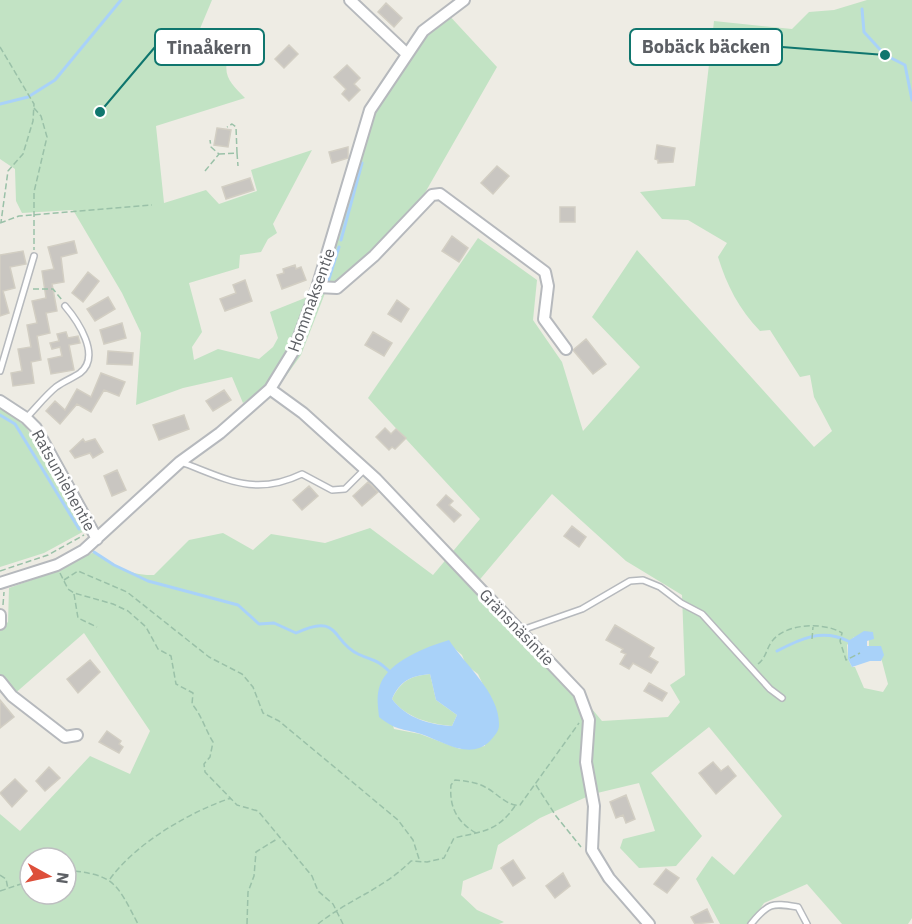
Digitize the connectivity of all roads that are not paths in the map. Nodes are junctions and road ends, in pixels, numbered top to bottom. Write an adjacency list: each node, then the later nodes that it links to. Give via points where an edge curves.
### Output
1 (350, 0): 3 (street)
2 (464, 0): 3 (street, Hommaksentie, via 423,31)
3 (407, 54): 5 (street, Hommaksentie, via 370,110 363,128)
4 (34, 256): 8 (lane)
5 (318, 287): 7 (street, via 337,288 374,256 432,195 440,194 545,272 548,286 544,319); 9 (street, Hommaksentie, via 294,351)
6 (65, 306): 11 (lane, via 84,335 89,355 86,365 82,372 55,388)
7 (566, 349)
8 (0, 371)
9 (270, 388): 12 (street, Hommaksentie, via 220,433); 13 (street, Gränsnäsintie)
10 (0, 401): 11 (street, Ratsumiehentie)
11 (26, 418): 14 (street, Ratsumiehentie, via 36,428)
12 (180, 462): 13 (lane, via 239,483 269,487 302,474 332,490 345,489); 14 (street, Hommaksentie)
13 (364, 469): 18 (street, Gränsnäsintie)
14 (95, 535): 15 (street, Hommaksentie, via 84,550 57,565)
15 (0, 583)
16 (0, 615): 17 (street)
17 (0, 624)
18 (522, 630): 20 (lane, via 582,609 630,581 644,580 702,614 770,690); 22 (street, Gränsnäsintie, via 579,693 589,720 586,762 594,806 592,850 609,878)
19 (0, 681): 21 (street, via 12,696 65,737)
20 (782, 698)
21 (77, 735)
22 (649, 924)
23 (751, 924): 24 (lane, via 764,908 774,904 798,907)
24 (807, 924)

